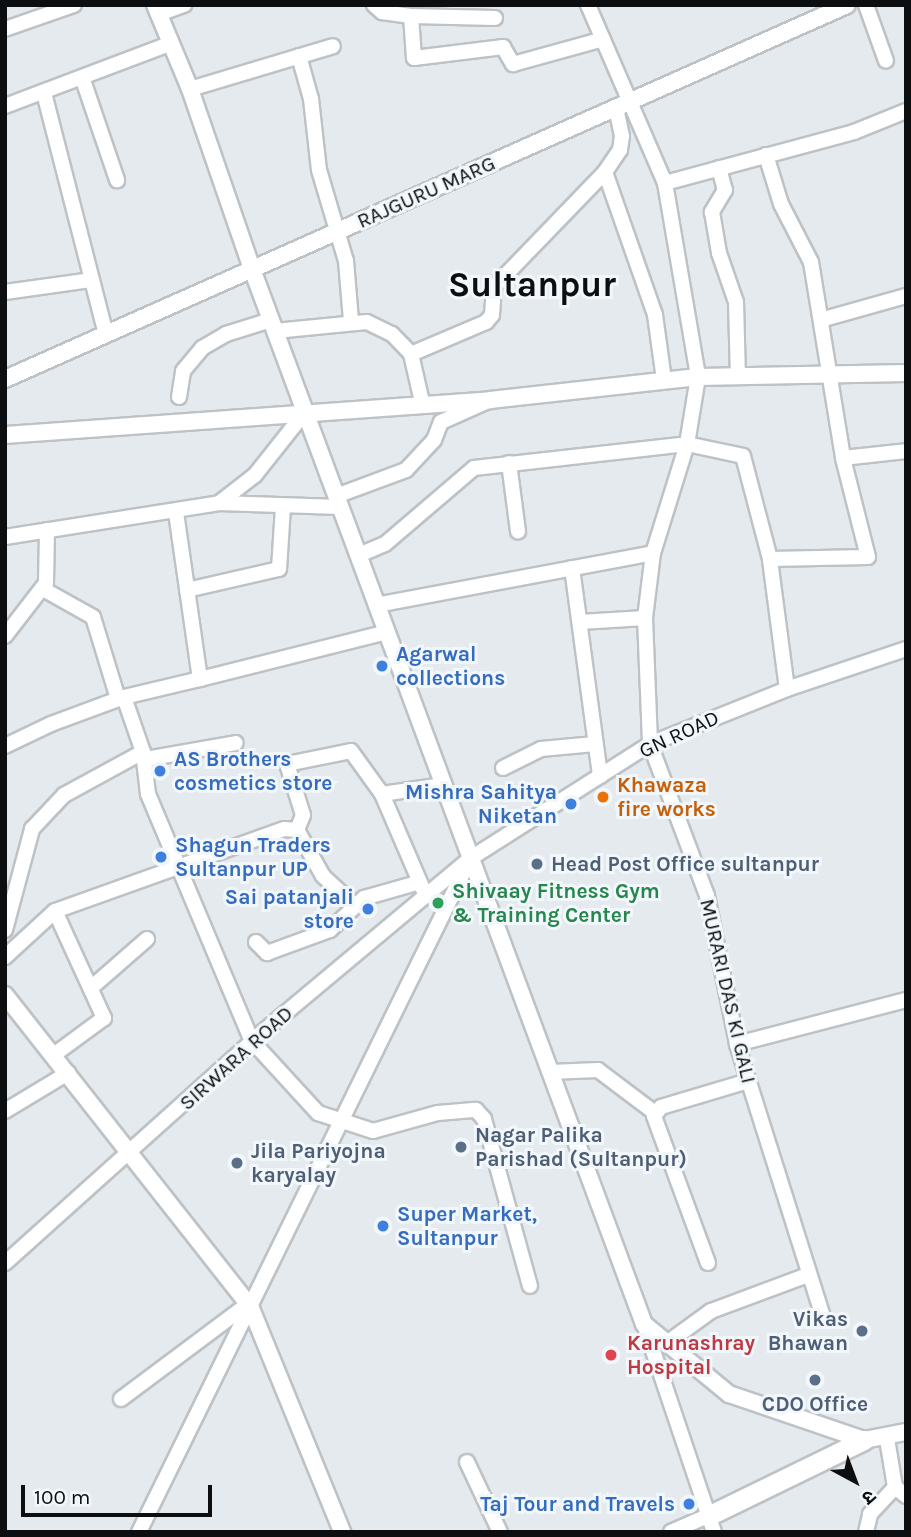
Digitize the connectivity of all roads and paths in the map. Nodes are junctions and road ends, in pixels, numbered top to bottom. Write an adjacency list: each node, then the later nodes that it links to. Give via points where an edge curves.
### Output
1 (74, 5): 7 (street)
2 (184, 5): 8 (street)
3 (374, 5): 9 (street, via 382,12)
4 (588, 5): 12 (street)
5 (847, 5): 20 (street, RAJGURU MARG)
6 (866, 5): 16 (street)
7 (46, 10): 11 (street)
8 (157, 10): 13 (street)
9 (411, 16): 10 (street); 12 (street, via 414,58 503,47 513,64)
10 (495, 18)
11 (5, 29)
12 (603, 39): 20 (street)
13 (172, 43): 17 (street); 18 (street)
14 (333, 46): 15 (street)
15 (299, 56): 18 (street); 28 (street, via 311,99 318,163)
16 (886, 61)
17 (83, 80): 19 (street); 26 (street)
18 (190, 89): 29 (street)
19 (44, 93): 21 (street); 30 (street)
20 (623, 104): 25 (street, via 621,143); 27 (street, MURARI DAS KI GALI); 28 (street, RAJGURU MARG)
21 (5, 106)
22 (906, 111): 23 (street, via 854,132)
23 (766, 155): 24 (street); 33 (street, via 781,204 808,252)
24 (719, 168): 27 (street); 40 (street, via 725,190 712,212 719,253 736,302)
25 (605, 172): 37 (street, via 494,287 492,315 486,322); 43 (street, via 655,315)
26 (117, 180)
27 (664, 183): 41 (street, MURARI DAS KI GALI)
28 (337, 231): 29 (street, RAJGURU MARG); 34 (street, via 346,261)
29 (252, 269): 35 (street); 36 (street, RAJGURU MARG)
30 (92, 279): 31 (street); 36 (street)
31 (5, 292)
32 (906, 296): 33 (street)
33 (824, 318): 38 (street)
34 (351, 321): 35 (street); 37 (street, via 382,328)
35 (273, 326): 44 (street, via 226,334 202,348 183,371); 47 (street)
36 (106, 334): 42 (street, RAJGURU MARG)
37 (411, 354): 46 (street)
38 (830, 373): 39 (street); 40 (street); 51 (street)
39 (906, 373)
40 (738, 376): 41 (street)
41 (698, 377): 43 (street); 49 (street, MURARI DAS KI GALI)
42 (5, 379)
43 (664, 380): 45 (street)
44 (178, 397)
45 (490, 400): 46 (street); 53 (street, via 441,422 434,440 406,470)
46 (422, 402): 47 (street)
47 (305, 412): 48 (street); 53 (street); 54 (street, via 256,475)
48 (5, 435)
49 (687, 444): 52 (street); 60 (street, MURARI DAS KI GALI); 62 (street, via 743,456)
50 (906, 451): 51 (street)
51 (843, 458): 62 (street, via 868,558)
52 (509, 463): 58 (street); 61 (street, via 468,471 385,544)
53 (338, 501): 55 (street); 61 (street)
54 (219, 503): 55 (street); 56 (street)
55 (284, 507): 65 (street, via 279,569)
56 (176, 512): 57 (street); 65 (street)
57 (47, 530): 59 (street); 64 (street)
58 (518, 531)
59 (5, 537)
60 (653, 554): 63 (street); 67 (street, MURARI DAS KI GALI)
61 (359, 555): 66 (street)
62 (770, 559): 73 (street)
63 (572, 568): 66 (street); 68 (street)
64 (43, 589): 70 (street); 74 (street, via 93,617)
65 (187, 590): 72 (street)
66 (376, 605): 69 (street)
67 (645, 618): 68 (street); 77 (street, MURARI DAS KI GALI)
68 (580, 622): 76 (street)
69 (387, 632): 72 (street); 82 (street)
70 (5, 636)
71 (906, 649): 73 (street, GN ROAD)
72 (200, 679): 74 (street)
73 (786, 689): 77 (street, GN ROAD)
74 (121, 698): 78 (street); 79 (street)
75 (236, 743): 79 (street)
76 (596, 744): 80 (street, via 541,749); 81 (street)
77 (649, 744): 81 (street, GN ROAD); 98 (street, MURARI DAS KI GALI, via 708,896)
78 (5, 746)
79 (144, 755): 86 (street, via 148,794); 90 (street, via 64,795 32,829)
80 (503, 768)
81 (600, 776): 85 (street, GN ROAD)
82 (443, 785): 83 (street); 85 (street)
83 (382, 794): 84 (street, via 351,751 290,761 286,767 303,815); 87 (street)
84 (297, 830): 86 (street, via 284,829); 88 (street, via 323,876)
85 (471, 858): 87 (street, SIRWARA ROAD); 100 (street); 105 (street)
86 (179, 866): 89 (street); 97 (street)
87 (423, 889): 88 (street); 97 (street, SIRWARA ROAD)
88 (353, 904): 92 (street, via 330,930 267,953 259,951)
89 (55, 911): 93 (street); 94 (street)
90 (5, 930)
91 (146, 939): 94 (street)
92 (256, 942)
93 (5, 957)
94 (92, 987): 99 (street, via 104,1018)
95 (5, 995): 99 (street)
96 (906, 1000): 98 (street)
97 (252, 1041): 105 (street, via 318,1113); 106 (street, SIRWARA ROAD)
98 (737, 1044): 102 (street, MURARI DAS KI GALI)
99 (55, 1054): 101 (street)
100 (550, 1072): 104 (street, via 598,1070); 113 (street)
101 (68, 1073): 103 (street); 106 (street)
102 (748, 1081): 104 (street); 109 (street, MURARI DAS KI GALI)
103 (5, 1111)
104 (655, 1113): 108 (street)
105 (341, 1119): 110 (street, via 381,1132 438,1113 476,1110 484,1119); 111 (street)
106 (129, 1156): 107 (street, SIRWARA ROAD); 111 (street)
107 (5, 1263)
108 (708, 1263)
109 (808, 1275): 112 (street, MURARI DAS KI GALI); 114 (street, via 711,1311)
110 (530, 1286)
111 (249, 1305): 115 (street); 122 (street); 123 (street)
112 (823, 1316)
113 (643, 1324): 114 (street); 121 (street)
114 (667, 1343): 118 (street, via 729,1394)
115 (121, 1399)
116 (906, 1432): 117 (street)
117 (887, 1439): 118 (street); 120 (street)
118 (864, 1440): 121 (main road)
119 (467, 1462): 124 (street)
120 (900, 1492): 126 (street, via 870,1514)
121 (713, 1523): 125 (street)
122 (139, 1532)
123 (342, 1532)
124 (500, 1532)
125 (671, 1532)
126 (866, 1532)

